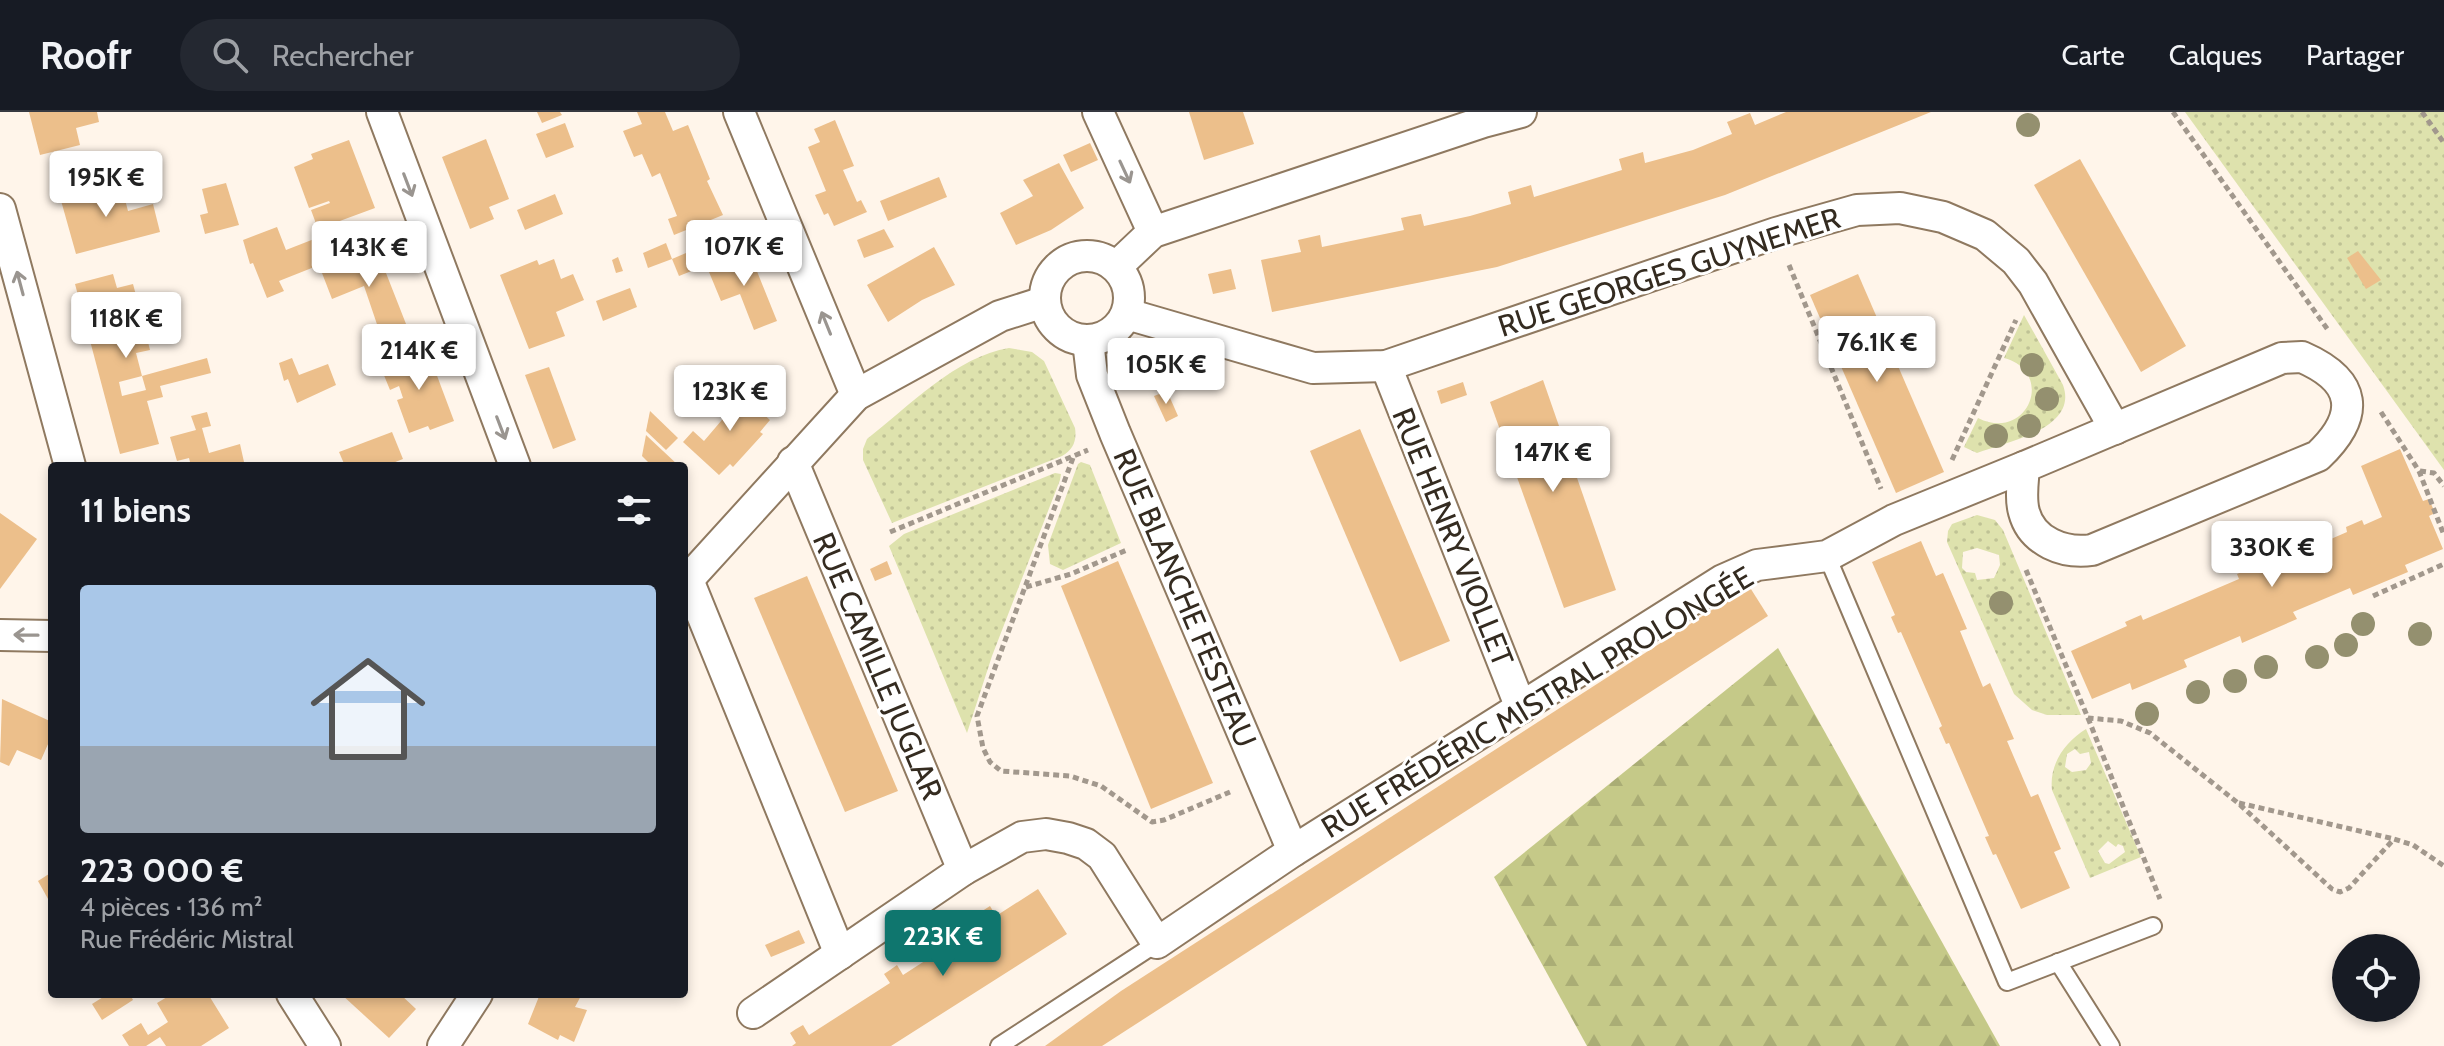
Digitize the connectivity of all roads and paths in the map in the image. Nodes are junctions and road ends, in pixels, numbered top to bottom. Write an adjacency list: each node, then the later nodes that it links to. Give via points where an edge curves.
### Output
1 (382, 112): 25 (street, one-way to 25)
2 (739, 112): 19 (street, one-way to 2)
3 (1098, 112): 10 (street, one-way to 10)
4 (1521, 112): 7 (street)
5 (2173, 112): 16 (path)
6 (2422, 112): 8 (path)
7 (1480, 117): 10 (street)
8 (2444, 143)
9 (0, 209): 24 (street, one-way to 9)
10 (1153, 232): 12 (street)
11 (1776, 233): 13 (street, RUE GEORGES GUYNEMER, via 1857,210 1900,208 1943,217 1985,235); 18 (street, RUE GEORGES GUYNEMER); 31 (path)
12 (1116, 267): 14 (street, via 1089,255 1062,263 1052,274); 15 (street, via 1129,289)
13 (2033, 283): 21 (street, RUE GEORGES GUYNEMER); 30 (path)
14 (1044, 302): 17 (street, via 1063,334); 19 (street, via 1000,316)
15 (1127, 314): 17 (street, via 1111,334); 18 (street, RUE GEORGES GUYNEMER, via 1313,368)
16 (2330, 332)
17 (1088, 341): 49 (street, RUE BLANCHE FESTEAU, via 1092,375 1115,433)
18 (1386, 366): 44 (street, RUE HENRY VIOLLET)
19 (856, 395): 26 (street)
20 (2380, 409): 28 (path)
21 (2115, 429): 27 (street, RUE FRÉDÉRIC MISTRAL PROLONGÉE); 32 (street, RUE FRÉDÉRIC MISTRAL PROLONGÉE, via 2282,358 2302,357 2329,370 2346,394 2343,427 2334,441 2318,456 2276,474 2092,550 2062,549)
22 (1088, 449): 23 (path)
23 (1073, 458): 33 (path); 40 (path)
24 (69, 462)
25 (513, 462)
26 (793, 462): 38 (street); 51 (street, RUE CAMILLE JUGLAR)
27 (2024, 467): 30 (street, RUE FRÉDÉRIC MISTRAL PROLONGÉE); 32 (street, via 2022,496)
28 (2419, 471): 29 (path, via 2434,473); 34 (path)
29 (2444, 486)
30 (1934, 506): 31 (street, RUE FRÉDÉRIC MISTRAL PROLONGÉE)
31 (1894, 520): 36 (street, RUE FRÉDÉRIC MISTRAL PROLONGÉE)
32 (2030, 526): 45 (path, via 2032,535 2020,555)
33 (890, 532)
34 (2444, 535)
35 (1129, 549): 40 (path)
36 (1827, 556): 44 (street, RUE FRÉDÉRIC MISTRAL PROLONGÉE, via 1757,565 1723,580); 55 (lane, via 2007,982)
37 (2444, 564): 41 (path)
38 (688, 580)
39 (688, 587): 54 (street)
40 (1025, 587): 46 (path, via 977,716 990,762 1001,771 1070,776 1101,786 1152,822)
41 (2373, 596)
42 (0, 635): 43 (street, one-way to 42)
43 (48, 636)
44 (1521, 708): 49 (street, RUE FRÉDÉRIC MISTRAL PROLONGÉE)
45 (2088, 718): 47 (path, via 2121,721 2150,733); 52 (path, via 2161,901)
46 (1230, 792)
47 (2238, 803): 48 (path); 48 (path, via 2340,892)
48 (2394, 839): 50 (path)
49 (1293, 851): 53 (street, RUE FRÉDÉRIC MISTRAL PROLONGÉE)
50 (2444, 866)
51 (963, 870): 53 (street, via 1022,837 1046,834 1086,844 1102,856); 54 (street)
52 (2153, 926): 55 (lane)
53 (1157, 943): 61 (lane)
54 (840, 954): 58 (street)
55 (2058, 962): 62 (lane)
56 (295, 998): 59 (street)
57 (474, 998): 60 (street)
58 (753, 1013)
59 (325, 1046)
60 (443, 1046)
61 (999, 1046)
62 (2111, 1046)

